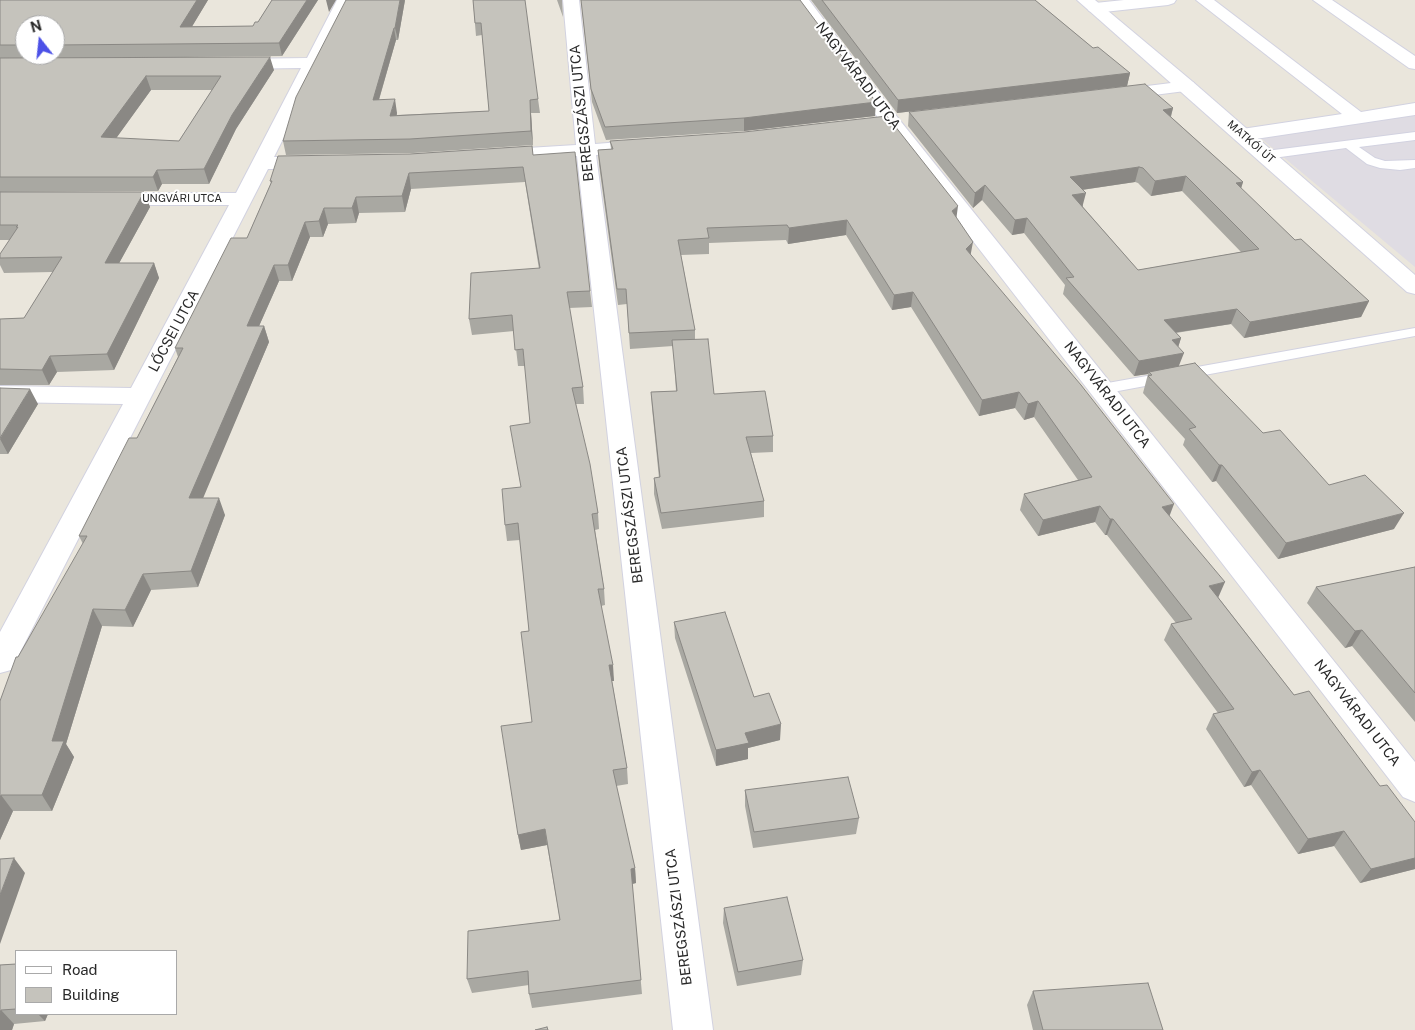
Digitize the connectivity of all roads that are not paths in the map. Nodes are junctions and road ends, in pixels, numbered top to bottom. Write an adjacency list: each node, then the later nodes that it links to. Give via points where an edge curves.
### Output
1 (344, 0): 8 (street, LŐCSEI UTCA)
2 (571, 0): 19 (street, BEREGSZÁSZI UTCA)
3 (801, 0): 29 (street, NAGYVÁRADI UTCA, via 892,122)
4 (1168, 0): 7 (street)
5 (1204, 0): 14 (street)
6 (1321, 0): 10 (street)
7 (1090, 4): 11 (street, MATKÓI ÚT)
8 (313, 63): 9 (street); 23 (street, LŐCSEI UTCA)
9 (215, 64)
10 (1415, 64)
11 (1187, 86): 12 (street); 15 (street, MATKÓI ÚT)
12 (1099, 97)
13 (1415, 109): 14 (street)
14 (1358, 118): 15 (street)
15 (1242, 135): 20 (street, MATKÓI ÚT)
16 (1415, 136): 17 (lane)
17 (1349, 144): 20 (lane); 24 (lane, via 1371,161 1384,165)
18 (665, 145): 19 (street)
19 (586, 151): 21 (street); 34 (street, BEREGSZÁSZI UTCA)
20 (1266, 155): 27 (street, MATKÓI ÚT)
21 (480, 157)
22 (328, 162): 23 (street)
23 (262, 163): 26 (street, LŐCSEI UTCA)
24 (1415, 164)
25 (88, 199): 26 (street, UNGVÁRI UTCA)
26 (243, 199): 31 (street, LŐCSEI UTCA)
27 (1415, 287)
28 (1415, 332): 29 (lane)
29 (1102, 389): 33 (street, NAGYVÁRADI UTCA)
30 (0, 394): 31 (street)
31 (140, 396): 32 (street, LŐCSEI UTCA)
32 (0, 661)
33 (1415, 787)
34 (693, 1030)

